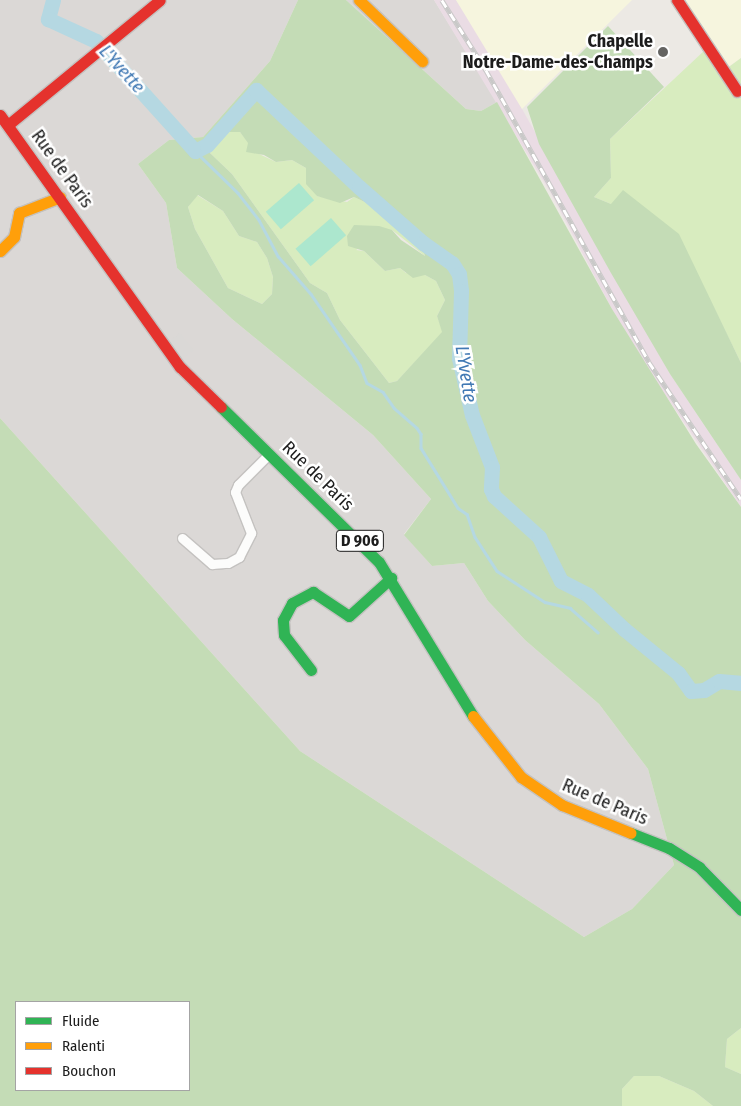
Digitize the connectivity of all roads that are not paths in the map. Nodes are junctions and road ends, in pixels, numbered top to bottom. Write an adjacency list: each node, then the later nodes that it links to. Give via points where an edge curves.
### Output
1 (160, 0): 6 (main road, via 86,64)
2 (359, 0): 4 (main road)
3 (677, 0): 5 (main road)
4 (422, 61)
5 (737, 91)
6 (3, 119): 7 (main road, Rue de Paris / D 906)
7 (60, 196): 8 (main road, via 19,213 14,237); 9 (main road, Rue de Paris / D 906, via 180,367)
8 (0, 250)
9 (269, 454): 10 (street, via 235,492 251,533 239,557 228,563 212,564); 11 (main road, Rue de Paris / D 906, via 358,539)
10 (182, 538)
11 (391, 578): 12 (main road, via 349,616 313,592 292,603 283,620 284,635); 13 (main road, Rue de Paris / D 906, via 471,713 521,777 562,805 669,848 698,867)
12 (311, 670)
13 (741, 910)

